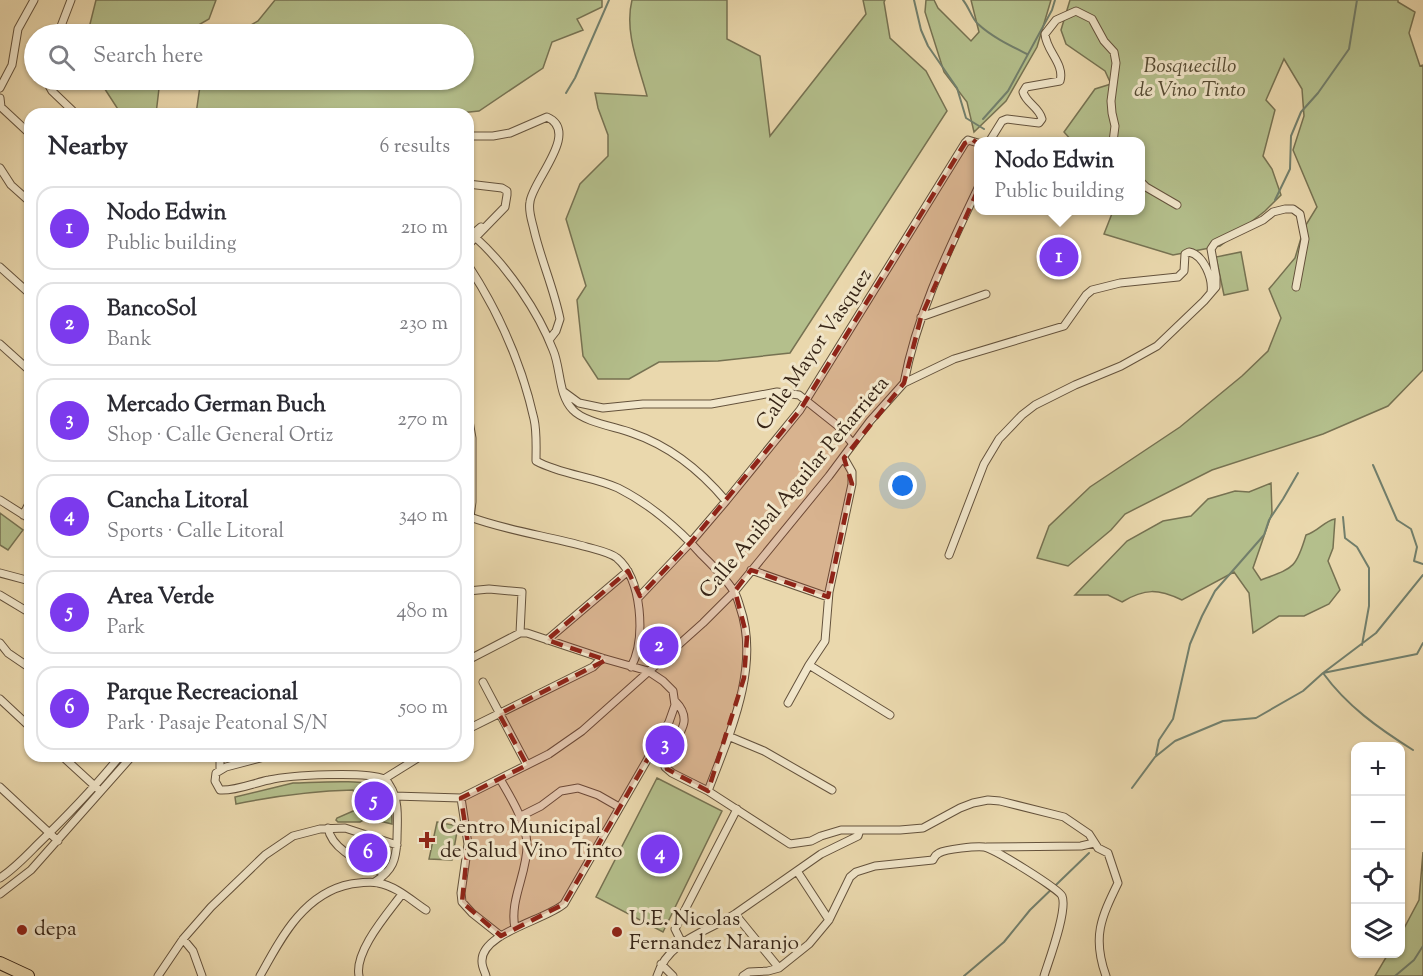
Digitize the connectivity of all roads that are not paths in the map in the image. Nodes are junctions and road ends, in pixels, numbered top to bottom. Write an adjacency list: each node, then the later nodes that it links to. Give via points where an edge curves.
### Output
1 (34, 0): 4 (street, via 18,29 12,65)
2 (71, 0): 3 (street)
3 (62, 24)
4 (0, 88)
5 (51, 90): 7 (street)
6 (0, 98): 8 (street, via 1,107)
7 (70, 108)
8 (24, 128)
9 (474, 136): 28 (street, via 504,134 543,117 553,120 559,132 558,143 530,200 535,234 560,319)
10 (992, 137): 11 (street, via 1007,119 1039,123 1042,119 1023,92 1033,84 1060,81 1060,67 1045,34 1056,20 1076,11 1092,19 1114,52)
11 (1114, 137)
12 (974, 142): 33 (street, Calle Mayor Vasquez, via 965,143)
13 (0, 168): 16 (street)
14 (474, 185): 19 (street, via 506,192 505,207)
15 (1145, 187): 18 (street)
16 (24, 197)
17 (974, 197): 27 (street)
18 (1177, 205)
19 (474, 236)
20 (474, 240): 28 (street, via 493,254 510,276)
21 (0, 267): 24 (street)
22 (474, 276): 40 (street, via 501,324 521,376 534,418 537,461 618,488)
23 (1296, 287): 25 (street, via 1305,239 1303,222 1300,214 1285,208 1215,243 1211,249 1216,287)
24 (24, 289)
25 (1212, 292): 31 (street, Calle Anibal Aguilar Peñarrieta, via 1209,273 1197,255 1189,252 1185,254 1184,271 1178,277 1092,290 1064,326 954,359); 41 (street, via 1151,350 1035,405 1010,427 984,464)
26 (986, 294): 27 (street)
27 (921, 317): 31 (street)
28 (549, 340): 32 (street)
29 (0, 344): 30 (street)
30 (24, 366)
31 (904, 383): 34 (street, Calle Anibal Aguilar Peñarrieta)
32 (564, 392): 33 (street, via 579,403 603,408 711,404 777,392); 37 (street, via 574,412 668,449 694,467)
33 (806, 400): 34 (street); 37 (street, Calle Mayor Vasquez)
34 (853, 444): 35 (street, Calle Anibal Aguilar Peñarrieta)
35 (844, 458): 42 (street, Calle Anibal Aguilar Peñarrieta); 49 (street, via 852,472 852,484)
36 (0, 500): 38 (street)
37 (726, 501): 40 (street, Calle Mayor Vasquez)
38 (24, 515)
39 (474, 520): 43 (street, via 607,553)
40 (691, 542): 47 (street); 50 (street, Calle Mayor Vasquez)
41 (949, 555)
42 (751, 570): 47 (street, Calle Anibal Aguilar Peñarrieta); 49 (street)
43 (628, 571): 50 (street); 53 (street)
44 (0, 573): 45 (street)
45 (24, 579)
46 (474, 590): 52 (street, via 522,592)
47 (735, 591): 60 (street, Calle Anibal Aguilar Peñarrieta); 69 (street, via 747,637 744,678)
48 (0, 595): 51 (street)
49 (828, 597): 58 (street, via 825,641)
50 (638, 598): 59 (street, via 641,627)
51 (24, 609)
52 (520, 633): 53 (street); 55 (street)
53 (547, 639): 56 (street)
54 (0, 643): 57 (street)
55 (474, 657)
56 (602, 658): 59 (street); 65 (street, via 592,667)
57 (24, 664)
58 (809, 665): 64 (street); 66 (street)
59 (632, 668): 60 (street)
60 (648, 671): 63 (street, via 669,686); 76 (street, Calle Anibal Aguilar Peñarrieta, via 582,731)
61 (483, 682): 65 (street)
62 (0, 699): 67 (street)
63 (675, 701): 84 (street, via 684,720 665,767); 87 (street, via 669,722)
64 (788, 703)
65 (500, 714): 68 (street); 76 (street)
66 (890, 715)
67 (24, 721)
68 (474, 726)
69 (728, 736): 82 (street, via 764,751); 84 (street)
70 (68, 762): 80 (street)
71 (115, 762): 80 (street)
72 (127, 762): 83 (street)
73 (220, 762): 77 (street)
74 (245, 762): 77 (street)
75 (411, 762): 78 (street)
76 (527, 765): 79 (street, Calle Anibal Aguilar Peñarrieta)
77 (220, 770): 78 (street, via 216,773 220,790 271,779 311,776)
78 (384, 779): 85 (street)
79 (500, 779): 86 (street, Calle Anibal Aguilar Peñarrieta); 89 (street)
80 (94, 786): 83 (street); 92 (street)
81 (0, 787): 92 (street)
82 (832, 790)
83 (101, 791): 93 (street)
84 (708, 791): 88 (street)
85 (394, 796): 86 (street, Calle Anibal Aguilar Peñarrieta); 95 (street)
86 (461, 798): 107 (street, via 468,844 462,902)
87 (619, 807): 89 (street, via 578,788 561,791); 106 (street, via 564,904)
88 (737, 809): 91 (street, via 790,844 841,830); 109 (street, via 675,929)
89 (519, 817): 106 (street, via 527,844 515,903)
90 (328, 828): 95 (street, via 353,830); 98 (street, via 330,836 344,850); 108 (street, via 293,836 265,855)
91 (860, 830): 94 (street, via 923,828 973,803 988,800 1064,817 1089,834); 97 (street, via 858,836)
92 (49, 833): 93 (street); 99 (street)
93 (58, 841): 101 (street)
94 (1094, 843): 96 (street); 123 (street, via 1108,853 1118,883 1100,926 1099,951)
95 (397, 845): 98 (street, via 394,861)
96 (984, 847): 105 (street, via 946,850 933,860 875,866 856,872); 122 (street, via 1059,891 1062,897 1063,911)
97 (797, 871): 104 (street); 105 (street)
98 (385, 874): 100 (street)
99 (0, 878)
100 (375, 882): 102 (street); 116 (street, via 344,885 316,899 287,930)
101 (0, 894)
102 (402, 894): 103 (street); 117 (street, via 367,944)
103 (426, 910)
104 (735, 914): 109 (street); 112 (street)
105 (829, 920): 112 (street, via 809,944)
106 (515, 928): 107 (street)
107 (501, 936): 118 (street, via 483,956)
108 (183, 939): 114 (street); 115 (street, via 190,945)
109 (682, 943): 111 (street)
110 (0, 963): 113 (highway)
111 (662, 964): 119 (street); 120 (street)
112 (779, 968): 121 (street)
113 (28, 976)
114 (158, 976)
115 (202, 976)
116 (260, 976)
117 (359, 976)
118 (486, 976)
119 (657, 976)
120 (673, 976)
121 (743, 976)
122 (1044, 976)
123 (1106, 976)

